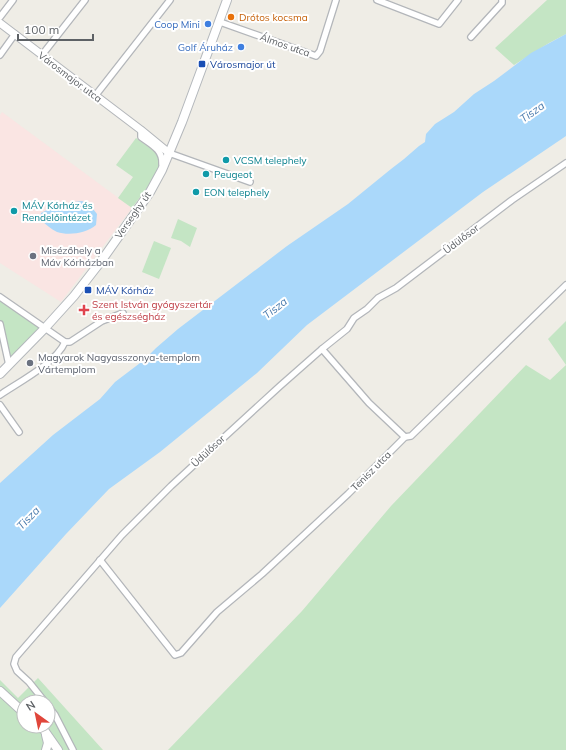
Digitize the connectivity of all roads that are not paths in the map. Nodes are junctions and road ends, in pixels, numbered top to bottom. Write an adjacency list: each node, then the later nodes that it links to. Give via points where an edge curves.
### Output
1 (13, 0): 9 (street)
2 (85, 0): 15 (street)
3 (170, 0): 16 (street)
4 (227, 0): 10 (main road, Verseghy út)
5 (336, 0): 10 (street, Álmos utca, via 320,51 316,56)
6 (377, 0): 7 (street, via 439,24)
7 (458, 0)
8 (502, 0): 13 (street)
9 (0, 16)
10 (220, 22): 18 (main road, Verseghy út)
11 (0, 23): 12 (street, Városmajor utca)
12 (15, 34): 14 (street); 15 (street, Városmajor utca)
13 (471, 37)
14 (0, 55)
15 (42, 55): 16 (street, Városmajor utca)
16 (96, 96): 17 (street, Városmajor utca)
17 (141, 130): 18 (street, Városmajor utca); 20 (street, Városmajor utca, via 142,137 163,157)
18 (169, 153): 20 (main road, Verseghy út); 21 (street)
19 (566, 164): 28 (street, Üdülősor, via 512,200 396,288 378,298 354,318 347,329)
20 (162, 170): 26 (main road, Verseghy út, via 150,192 102,260)
21 (250, 182)
22 (566, 285): 34 (street, Tenisz utca, via 411,436)
23 (0, 297): 26 (street)
24 (123, 313): 27 (street, via 102,321 70,342)
25 (0, 324): 29 (street)
26 (45, 328): 27 (street); 29 (main road, Verseghy út)
27 (65, 342): 31 (street, via 62,350 47,363)
28 (322, 349): 34 (street, via 368,402); 35 (street, Üdülősor, via 171,486)
29 (9, 365): 30 (main road, Verseghy út)
30 (0, 374)
31 (0, 395)
32 (0, 405): 33 (street)
33 (19, 432)
34 (405, 437): 35 (street, Tenisz utca, via 268,569 217,612 181,653 175,655)
35 (100, 560): 37 (street, Üdülősor, via 16,657 14,664 17,671)
36 (0, 692): 38 (main road)
37 (39, 694)
38 (16, 706)
39 (56, 717): 42 (street)
40 (46, 734): 41 (main road)
41 (51, 749)
42 (74, 750)

